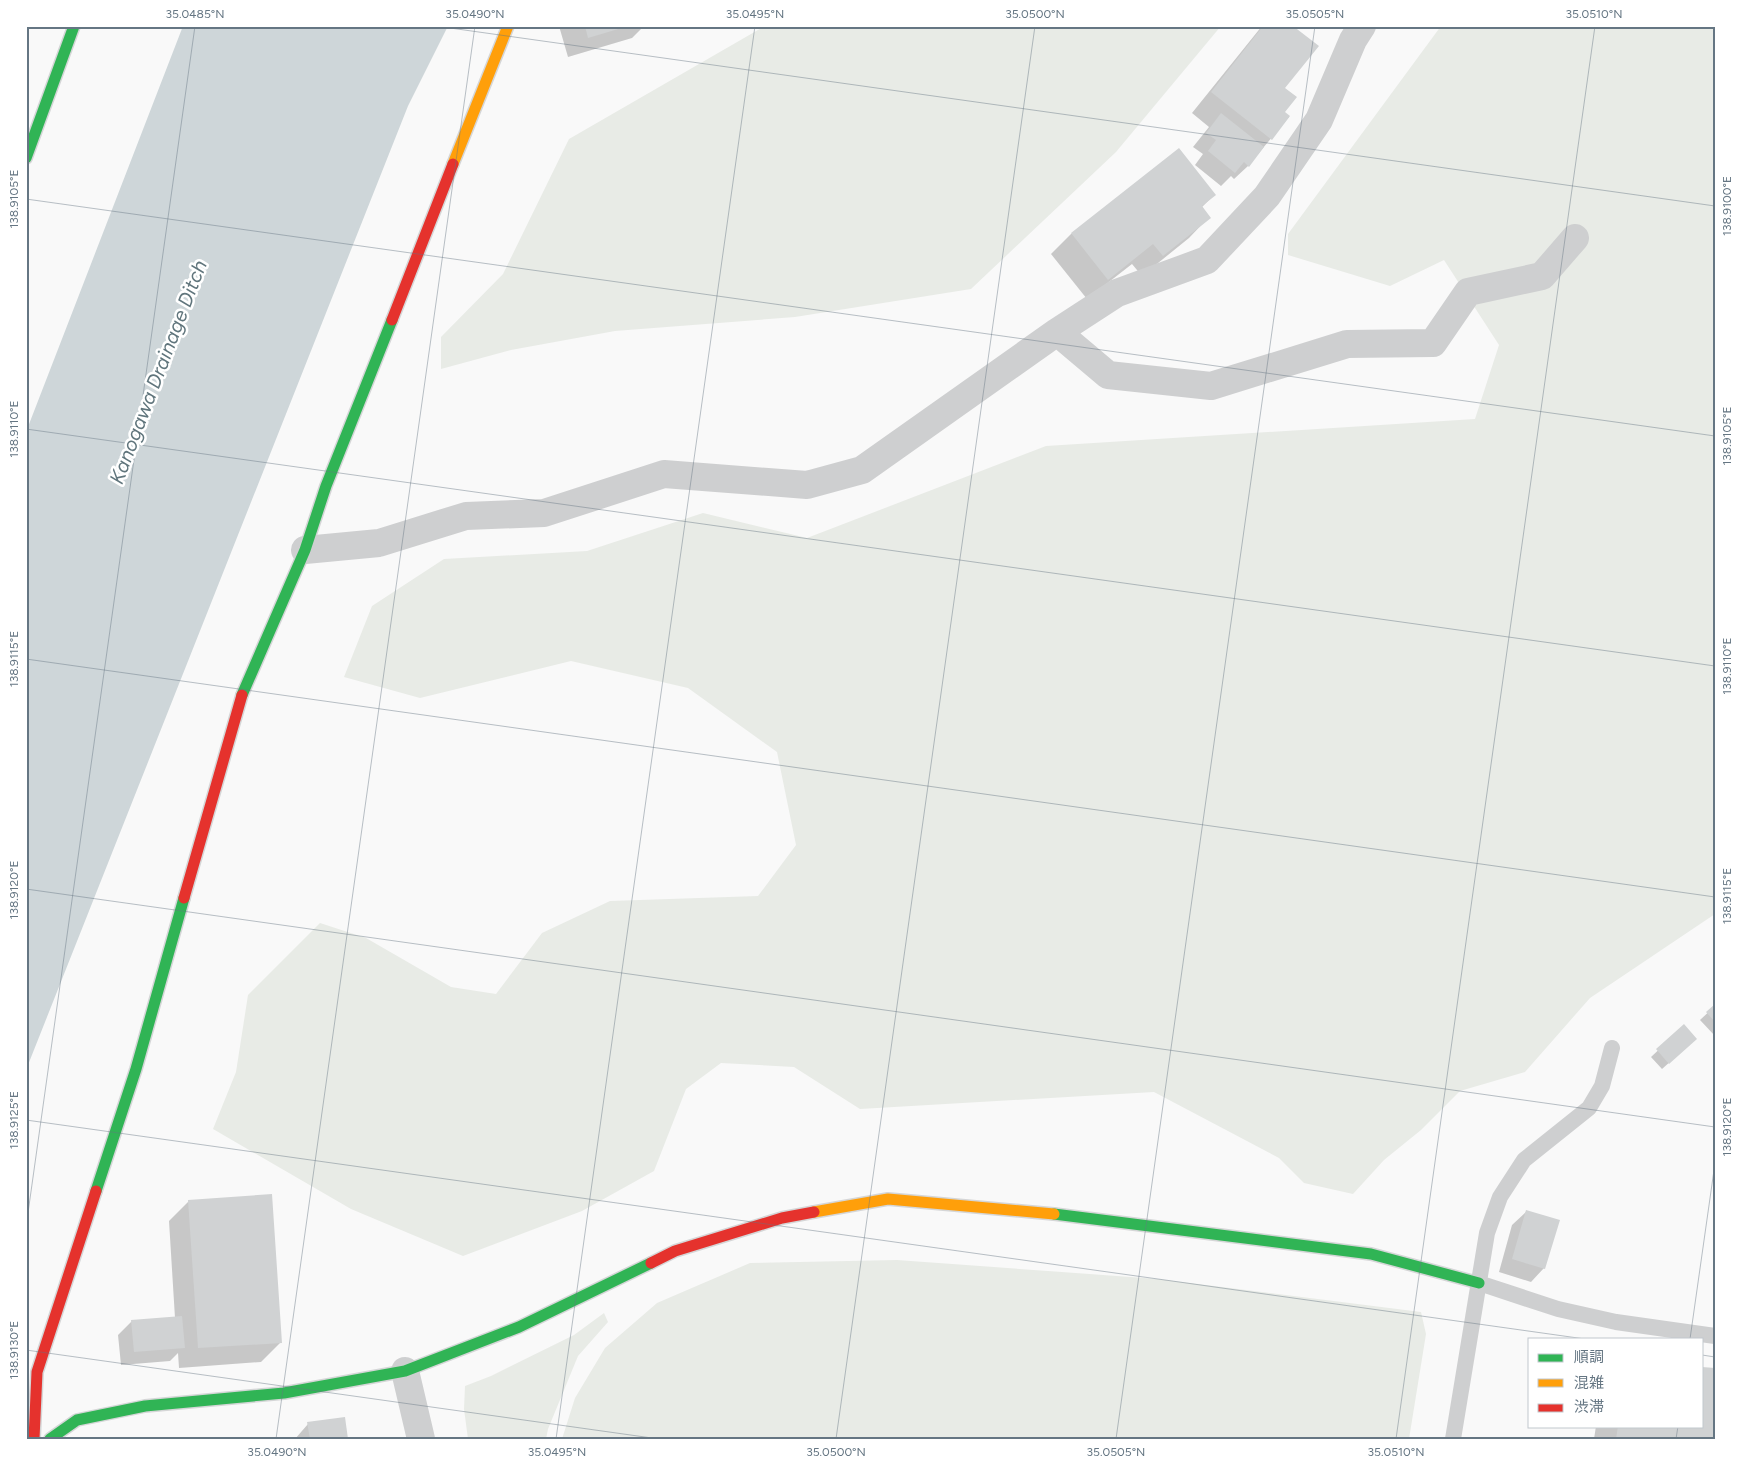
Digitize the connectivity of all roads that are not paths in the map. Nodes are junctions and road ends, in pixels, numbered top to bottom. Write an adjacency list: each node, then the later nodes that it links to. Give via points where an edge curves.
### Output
1 (74, 26): 4 (main road)
2 (508, 26): 7 (main road, via 326,486)
3 (1362, 26): 6 (street, via 1319,120 1267,196 1207,260 1117,293)
4 (26, 158)
5 (1575, 238): 6 (street, via 1542,276 1468,292 1433,343 1347,344 1211,386 1108,375)
6 (1057, 332): 7 (street, via 862,470 808,484 664,474 544,513 466,516 379,543)
7 (304, 550): 12 (main road, via 240,700 136,1069 37,1372)
8 (1612, 1048): 9 (lane, via 1602,1086 1589,1108 1524,1160 1500,1197 1487,1233)
9 (1478, 1283): 10 (lane, via 1558,1309 1607,1320); 11 (main road, via 1371,1254 1026,1210 888,1199 782,1218 675,1251 519,1326); 15 (lane)
10 (1715, 1336)
11 (405, 1371): 13 (main road, via 284,1392 145,1406 77,1420); 14 (street)
12 (34, 1439)
13 (50, 1439)
14 (421, 1439)
15 (1453, 1439)

